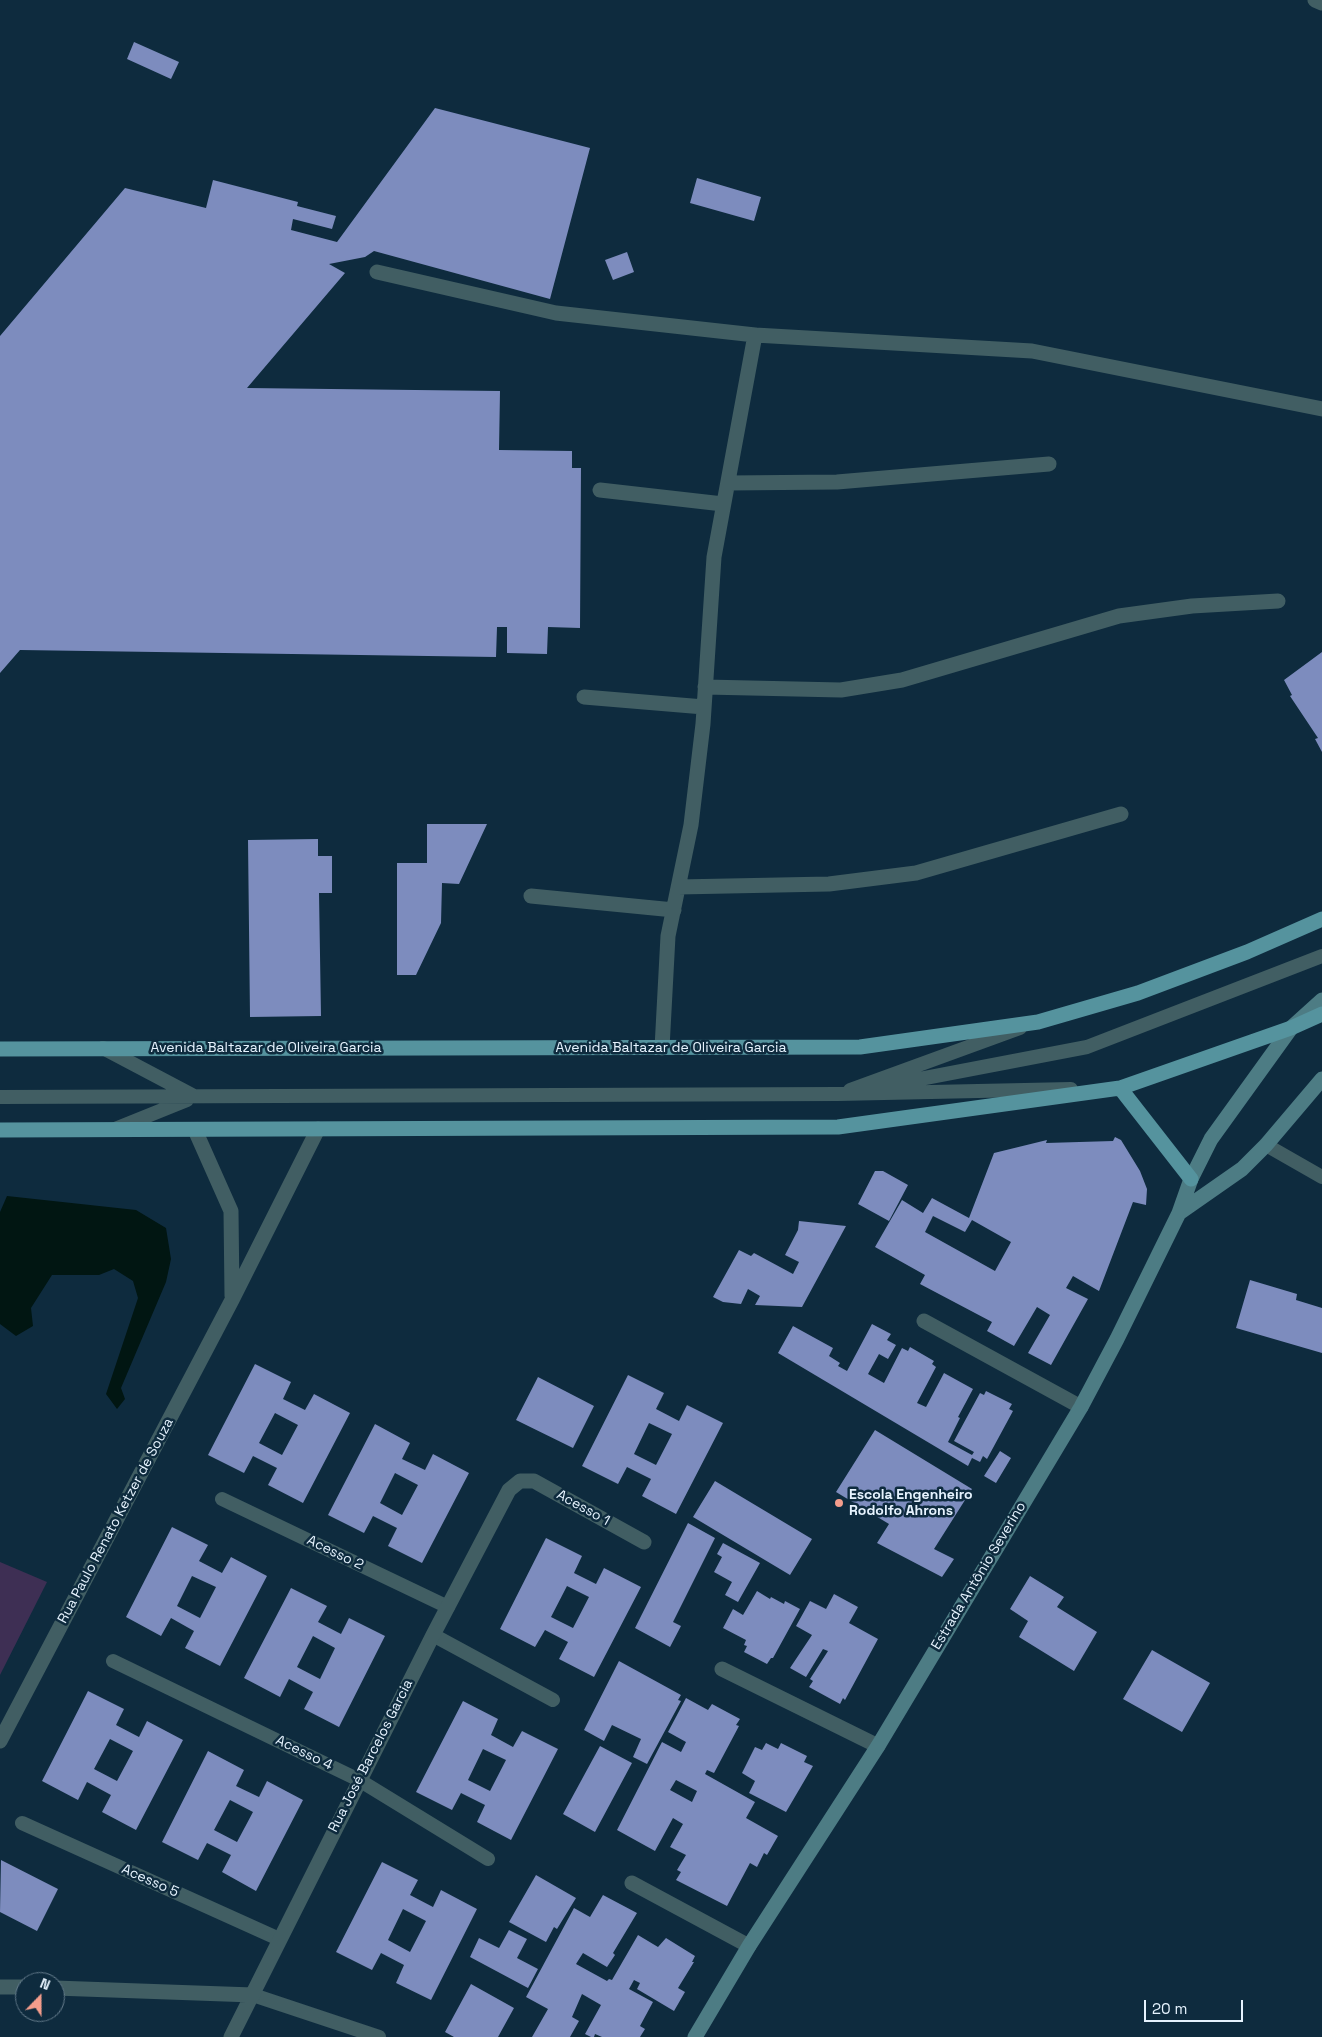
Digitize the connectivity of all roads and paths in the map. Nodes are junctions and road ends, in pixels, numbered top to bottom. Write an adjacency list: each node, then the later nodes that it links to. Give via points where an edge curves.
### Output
1 (1315, 0): 2 (street)
2 (1322, 3)
3 (377, 272): 4 (street, via 556,313)
4 (755, 335): 5 (street, via 1032,351); 7 (street)
5 (1322, 409)
6 (1049, 464): 7 (street, via 837,482)
7 (728, 483): 9 (street)
8 (600, 490): 9 (street)
9 (724, 504): 11 (street, via 714,557)
10 (1278, 600): 11 (street, via 1192,606 1119,616 902,680 850,688)
11 (705, 686): 13 (street)
12 (584, 697): 13 (street)
13 (704, 707): 15 (street, via 690,825)
14 (1121, 814): 15 (street, via 916,873 829,884)
15 (678, 887): 17 (street)
16 (531, 896): 17 (street)
17 (674, 910): 25 (street, via 668,936)
18 (1322, 919): 22 (main road, Avenida Baltazar de Oliveira Garcia, via 1247,952 1138,993)
19 (1322, 956): 29 (lane, via 1087,1047)
20 (1322, 1000): 23 (main road, Estrada Antônio Severino)
21 (1322, 1014): 23 (main road)
22 (1038, 1022): 25 (main road, Avenida Baltazar de Oliveira Garcia, via 860,1047); 29 (lane)
23 (1292, 1028): 28 (main road); 38 (main road, Estrada Antônio Severino, via 1211,1139)
24 (102, 1048): 25 (main road, Avenida Baltazar de Oliveira Garcia); 26 (main road, Avenida Baltazar de Oliveira Garcia); 31 (lane)
25 (662, 1048)
26 (0, 1049)
27 (1322, 1078): 36 (main road, Estrada Antônio Severino)
28 (1120, 1088): 29 (lane); 32 (main road, via 838,1127); 38 (main road)
29 (838, 1094): 31 (lane)
30 (0, 1097): 31 (lane)
31 (195, 1097): 34 (lane)
32 (318, 1129): 35 (main road); 40 (street, Rua Paulo Renato Ketzer de Souza)
33 (0, 1130): 34 (main road)
34 (113, 1130): 35 (main road)
35 (195, 1130): 40 (street, Rua Paulo Renato Ketzer de Souza, via 231,1211)
36 (1266, 1145): 37 (lane); 39 (main road, Estrada Antônio Severino, via 1242,1169)
37 (1322, 1177)
38 (1191, 1179): 39 (main road, Estrada Antônio Severino)
39 (1180, 1213): 42 (main road, Estrada Antônio Severino)
40 (232, 1300): 51 (street, Rua Paulo Renato Ketzer de Souza)
41 (924, 1321): 42 (street)
42 (1081, 1407): 52 (main road, Estrada Antônio Severino)
43 (520, 1481): 45 (street, Acesso 1, via 534,1481); 46 (street, Rua José Barcelos Garcia, via 509,1490)
44 (222, 1499): 46 (lane, Acesso 2)
45 (644, 1542)
46 (448, 1606): 47 (street, Rua José Barcelos Garcia)
47 (433, 1635): 50 (lane); 53 (street, Rua José Barcelos Garcia)
48 (113, 1661): 53 (lane, Acesso 4)
49 (722, 1669): 52 (street)
50 (552, 1700)
51 (0, 1741)
52 (878, 1746): 58 (main road, Estrada Antônio Severino)
53 (360, 1780): 55 (lane, Acesso 4); 57 (street, Rua José Barcelos Garcia)
54 (22, 1823): 57 (lane, Acesso 5)
55 (488, 1859)
56 (632, 1883): 58 (street)
57 (279, 1939): 62 (street, Rua José Barcelos Garcia)
58 (749, 1946): 65 (main road, Estrada Antônio Severino)
59 (0, 1987): 60 (street)
60 (15, 1987)
61 (65, 1988): 62 (street)
62 (253, 1995): 63 (street, Rua José Barcelos Garcia); 64 (lane)
63 (230, 2037)
64 (379, 2037)
65 (695, 2037)

